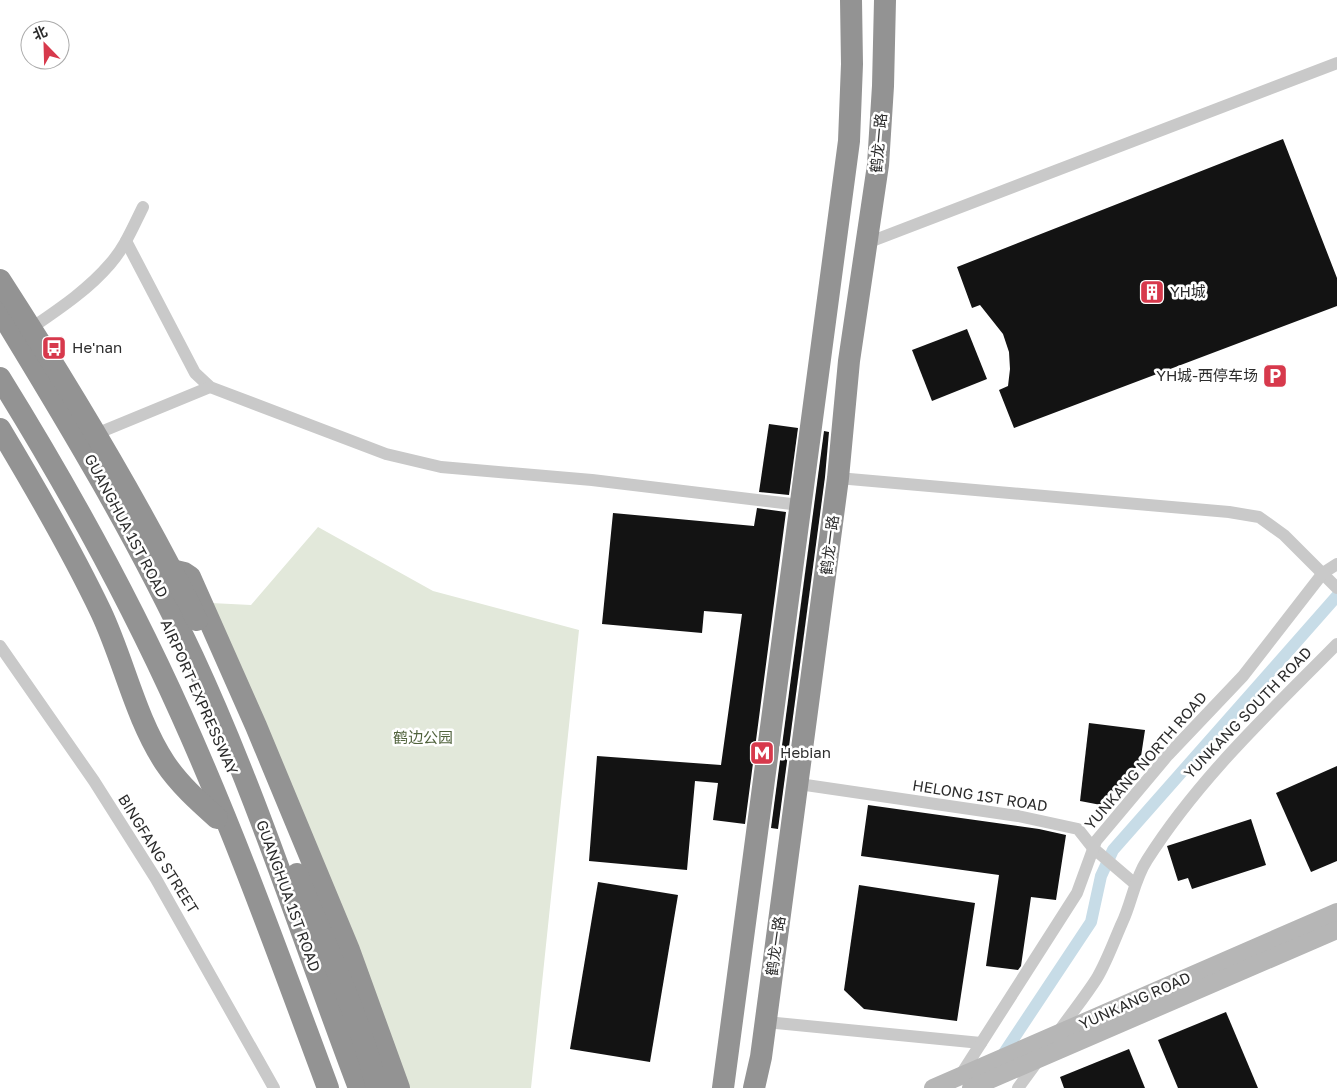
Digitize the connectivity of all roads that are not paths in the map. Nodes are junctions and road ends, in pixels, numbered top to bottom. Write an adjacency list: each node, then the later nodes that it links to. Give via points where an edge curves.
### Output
1 (851, 0): 16 (highway, 鹤龙一路, via 848,141)
2 (885, 0): 6 (highway, 鹤龙一路, via 881,126)
3 (1337, 63): 6 (street)
4 (143, 207): 5 (street)
5 (126, 242): 9 (street, via 110,264 81,292); 11 (street, via 196,373)
6 (867, 242): 15 (highway, 鹤龙一路, via 849,361)
7 (0, 280): 39 (highway, bridge, via 126,485 197,620 219,668 359,1028)
8 (0, 311): 9 (highway, GUANGHUA 1ST ROAD)
9 (9, 333): 14 (highway, GUANGHUA 1ST ROAD); 37 (highway, AIRPORT EXPRESSWAY, via 147,584 190,675 265,849)
10 (0, 378): 36 (highway, AIRPORT EXPRESSWAY, via 89,530 174,699 249,877)
11 (210, 387): 14 (street); 16 (street, via 386,454 441,467 592,480)
12 (0, 389): 24 (highway, via 110,578 156,675)
13 (0, 429): 24 (highway, via 87,582 154,744 179,782)
14 (79, 440): 17 (highway, GUANGHUA 1ST ROAD)
15 (838, 478): 19 (street, via 1259,517 1284,535); 23 (highway, 鹤龙一路)
16 (800, 504): 41 (highway, 鹤龙一路)
17 (147, 563): 38 (highway, GUANGHUA 1ST ROAD, via 194,659 238,762); 40 (highway, via 190,577 349,950)
18 (1337, 564): 19 (street, YUNKANG NORTH ROAD)
19 (1323, 573): 20 (street); 25 (street, YUNKANG NORTH ROAD, via 1243,676 1168,755 1109,824)
20 (1337, 588)
21 (1337, 644): 26 (street, YUNKANG SOUTH ROAD, via 1194,793 1146,861)
22 (0, 646): 34 (street, BINGFANG STREET, via 94,781 156,879)
23 (799, 784): 25 (street, HELONG 1ST ROAD, via 1018,816 1078,829); 29 (highway, 鹤龙一路)
24 (217, 818): 35 (highway)
25 (1093, 848): 26 (street, HELONG 1ST ROAD); 31 (street, YUNKANG NORTH ROAD, via 1077,893)
26 (1134, 884): 30 (street, YUNKANG SOUTH ROAD, via 1124,920 1097,978)
27 (1337, 912): 30 (street, YUNKANG ROAD)
28 (1337, 930): 32 (street, YUNKANG ROAD)
29 (766, 1022): 31 (street); 42 (highway, 鹤龙一路)
30 (1056, 1036): 32 (street, YUNKANG SOUTH ROAD); 33 (street, YUNKANG ROAD, via 1015,1053)
31 (981, 1043): 33 (street, YUNKANG NORTH ROAD)
32 (1041, 1056): 33 (street, YUNKANG ROAD, via 1003,1075); 44 (street, YUNKANG SOUTH ROAD)
33 (967, 1079): 43 (street, YUNKANG ROAD)
34 (274, 1088)
35 (318, 1088)
36 (328, 1088)
37 (354, 1088)
38 (359, 1088)
39 (377, 1088)
40 (399, 1088)
41 (723, 1088)
42 (754, 1088)
43 (933, 1088)
44 (1018, 1088)

